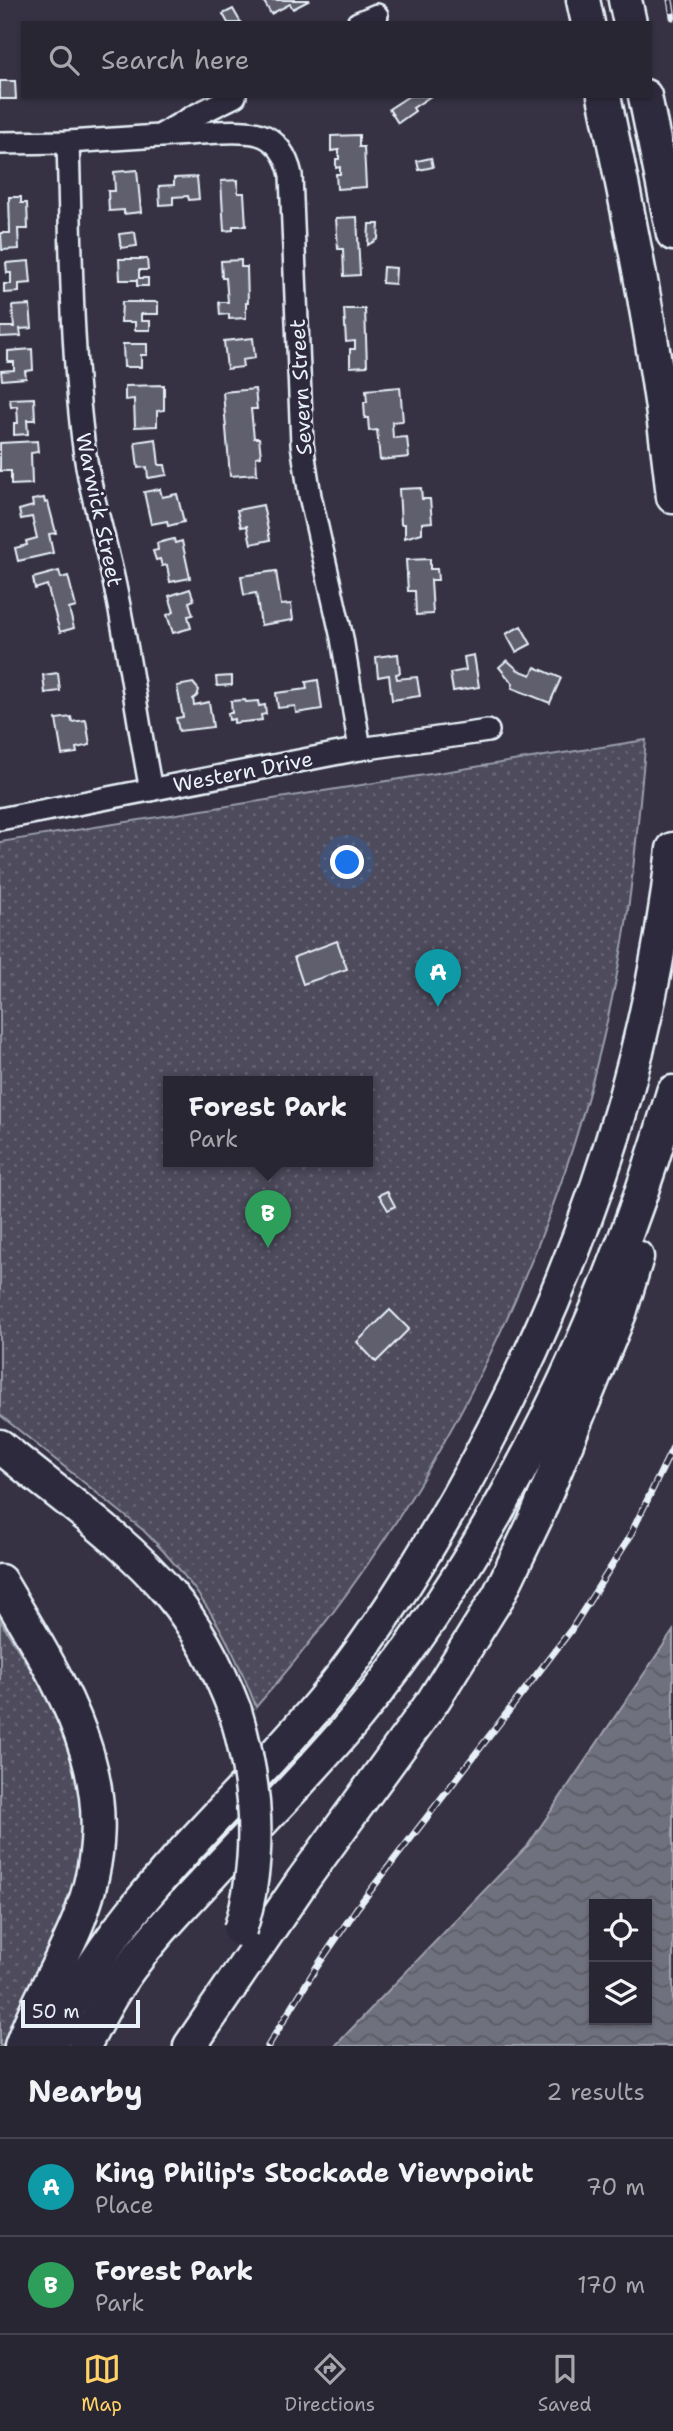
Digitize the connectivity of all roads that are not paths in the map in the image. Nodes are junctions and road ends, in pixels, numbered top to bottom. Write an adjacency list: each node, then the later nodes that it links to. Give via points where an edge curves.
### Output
1 (583, 0): 3 (highway)
2 (625, 0): 4 (highway)
3 (588, 21)
4 (630, 21)
5 (231, 98): 8 (street)
6 (604, 98): 12 (highway, via 650,331)
7 (645, 98): 11 (highway)
8 (159, 136): 9 (street, Severn Street); 14 (street, Severn Street, via 258,134 279,148 289,165 304,462 342,638)
9 (68, 142): 10 (street, Severn Street); 15 (street, Warwick Street, via 83,441 118,597)
10 (0, 143)
11 (673, 234)
12 (673, 497)
13 (488, 731): 14 (street, Western Drive)
14 (360, 749): 15 (street, Western Drive)
15 (151, 790): 16 (street, Western Drive)
16 (0, 819)
17 (673, 849): 24 (highway, via 659,947 615,1128 576,1245 503,1413 444,1520 364,1647 309,1716 138,1904 84,1981)
18 (673, 1092): 19 (highway)
19 (657, 1146): 22 (highway, via 648,1214 620,1313 536,1518 499,1595 433,1701); 25 (highway, via 615,1265 564,1380 509,1489 446,1595 355,1719 145,1948)
20 (0, 1446): 22 (highway, bridge, via 127,1550 159,1582 204,1645 235,1711 248,1760 256,1827 253,1878 225,1973)
21 (0, 1581): 23 (highway, via 75,1716 90,1759 98,1808 95,1856 85,1901)
22 (194, 2038)
23 (21, 2046)
24 (51, 2046)
25 (84, 2046)

